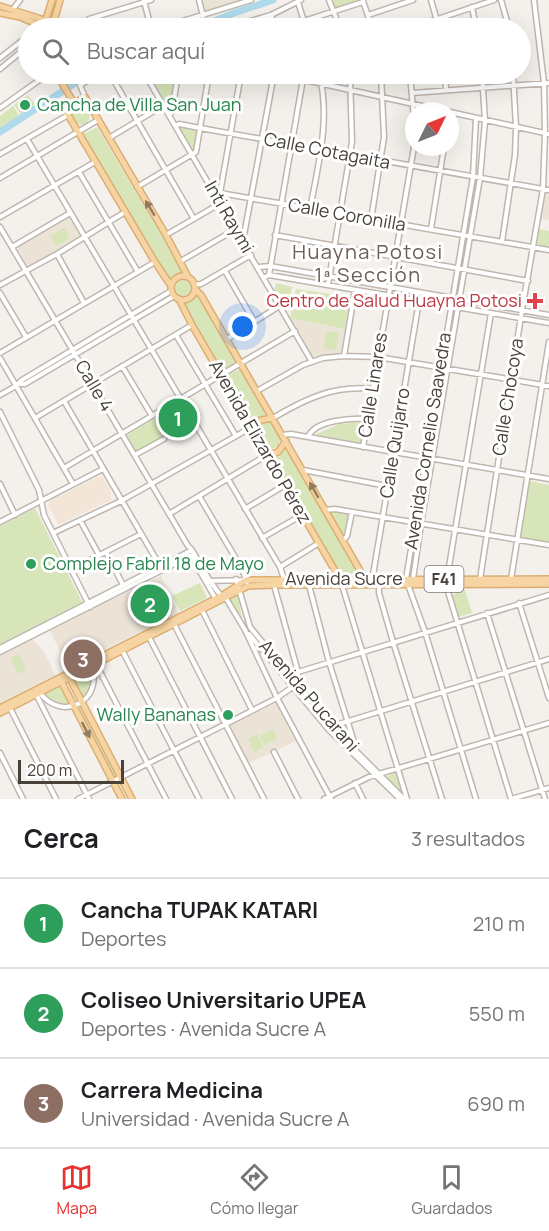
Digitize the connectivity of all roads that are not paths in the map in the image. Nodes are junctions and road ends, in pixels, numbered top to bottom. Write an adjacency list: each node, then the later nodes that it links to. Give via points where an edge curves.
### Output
1 (20, 0): 18 (street)
2 (52, 0): 26 (main road)
3 (60, 0): 27 (main road)
4 (150, 0): 13 (street)
5 (199, 0): 23 (street)
6 (252, 0): 23 (street)
7 (329, 0): 19 (street)
8 (413, 0): 22 (street)
9 (431, 0): 37 (street)
10 (494, 0): 17 (street)
11 (501, 0): 40 (street)
12 (534, 0): 45 (street, Calle Chocoya)
13 (144, 1): 28 (street); 29 (street)
14 (299, 1): 21 (street); 33 (street)
15 (363, 1): 19 (street); 22 (street)
16 (0, 6): 18 (main road)
17 (472, 7): 38 (street); 39 (street)
18 (13, 9): 25 (main road)
19 (333, 11): 34 (street); 35 (street)
20 (0, 13): 24 (main road)
21 (271, 15): 31 (street); 32 (street)
22 (368, 15): 36 (street)
23 (203, 16): 30 (street)
24 (20, 18)
25 (42, 18)
26 (45, 18)
27 (56, 18)
28 (92, 18)
29 (148, 18)
30 (196, 18)
31 (263, 18)
32 (272, 18)
33 (303, 18)
34 (315, 18)
35 (336, 18)
36 (369, 18)
37 (436, 18)
38 (442, 18)
39 (474, 18)
40 (506, 18)
41 (18, 44): 43 (street)
42 (18, 54): 44 (street)
43 (0, 58)
44 (0, 69)
45 (547, 83): 62 (street); 86 (street, Calle Chocoya)
46 (34, 84): 73 (street)
47 (64, 84): 71 (main road)
48 (82, 84): 67 (street)
49 (116, 84): 79 (street)
50 (151, 84): 72 (street, Inti Raymi)
51 (176, 84): 76 (street)
52 (207, 84): 83 (street)
53 (239, 84): 85 (street)
54 (274, 84): 88 (street)
55 (302, 84): 90 (street)
56 (322, 84): 64 (street); 91 (street)
57 (351, 84): 64 (street)
58 (381, 84): 68 (street)
59 (411, 84): 66 (street)
60 (446, 84): 65 (street)
61 (483, 84): 63 (street, Avenida Cornelio Saavedra)
62 (514, 86): 63 (street); 82 (street)
63 (483, 88): 65 (street); 80 (street, Avenida Cornelio Saavedra)
64 (351, 89): 68 (street); 94 (street)
65 (446, 90): 66 (street)
66 (412, 93): 70 (street)
67 (85, 97): 71 (main road); 78 (main road)
68 (382, 97): 69 (street); 99 (street)
69 (405, 102)
70 (413, 102)
71 (74, 103): 75 (main road)
72 (164, 105): 76 (street, Inti Raymi); 79 (street)
73 (0, 108)
74 (459, 114): 77 (street)
75 (68, 115): 84 (main road, Avenida Elizardo Pérez); 89 (street)
76 (169, 115): 81 (street, Inti Raymi)
77 (476, 118): 80 (street); 105 (street, Avenida Cornelio Saavedra)
78 (98, 120): 84 (street); 87 (main road)
79 (136, 121): 87 (street); 102 (street)
80 (485, 121): 82 (street); 107 (street, Avenida Cornelio Saavedra)
81 (176, 126): 83 (street, Calle Cotagaita); 93 (street, Inti Raymi)
82 (516, 127): 86 (street); 108 (street)
83 (200, 128): 85 (street, Calle Cotagaita); 93 (street)
84 (77, 132): 95 (street); 98 (main road, Avenida Elizardo Pérez)
85 (231, 133): 88 (street, Calle Cotagaita); 113 (street)
86 (547, 134): 100 (street, Calle Chocoya)
87 (109, 138): 110 (main road)
88 (261, 138): 90 (street, Calle Cotagaita); 114 (street)
89 (27, 139): 92 (street); 95 (street)
90 (291, 144): 91 (street, Calle Cotagaita); 116 (street)
91 (320, 149): 94 (street, Calle Cotagaita); 117 (street)
92 (0, 154)
93 (193, 154): 102 (street); 113 (street, Inti Raymi)
94 (351, 155): 99 (street, Calle Cotagaita); 120 (street)
95 (37, 156): 106 (street); 109 (street)
96 (413, 156): 101 (street, Calle Linares)
97 (443, 156): 104 (street)
98 (96, 162): 103 (street); 118 (main road, Avenida Elizardo Pérez)
99 (381, 162): 101 (street, Calle Cotagaita); 123 (street)
100 (547, 162): 111 (street, Calle Chocoya)
101 (412, 167): 104 (street, Calle Cotagaita); 125 (street, Calle Linares)
102 (166, 170): 110 (street); 122 (street)
103 (79, 172): 109 (street); 124 (street)
104 (441, 172): 105 (street, Calle Cotagaita); 128 (street)
105 (473, 177): 107 (street, Calle Cotagaita); 131 (street, Avenida Cornelio Saavedra)
106 (0, 178)
107 (480, 178): 108 (street, Calle Cotagaita); 133 (street, Avenida Cornelio Saavedra)
108 (512, 184): 111 (street, Calle Cotagaita); 135 (street)
109 (54, 187): 119 (street); 121 (street)
110 (137, 187): 129 (main road, one-way to 110)
111 (543, 189): 112 (street, Calle Cotagaita); 138 (street, Calle Chocoya)
112 (549, 190)
113 (218, 194): 114 (street, Calle Coronilla); 115 (street, Inti Raymi)
114 (250, 199): 116 (street, Calle Coronilla); 134 (street)
115 (221, 203): 122 (street); 127 (street, Inti Raymi)
116 (281, 204): 117 (street, Calle Coronilla); 130 (street)
117 (310, 209): 120 (street, Calle Coronilla)
118 (126, 212): 124 (street); 144 (main road, Avenida Elizardo Pérez)
119 (70, 213): 132 (street); 137 (street)
120 (341, 214): 123 (street, Calle Coronilla); 136 (street)
121 (0, 217)
122 (194, 219): 129 (street)
123 (371, 219): 125 (street, Calle Coronilla)
124 (109, 222): 132 (street); 151 (street)
125 (400, 224): 128 (street, Calle Coronilla); 142 (street, Calle Linares)
126 (0, 226): 137 (street, Calle 4)
127 (236, 229): 134 (street, Inti Raymi); 143 (street)
128 (430, 229): 131 (street, Calle Coronilla)
129 (166, 235): 143 (main road)
130 (275, 235): 136 (street); 145 (street)
131 (462, 236): 133 (street, Calle Coronilla); 147 (street, Avenida Cornelio Saavedra)
132 (84, 237): 140 (street); 158 (street)
133 (471, 237): 135 (street, Calle Coronilla); 148 (street, Avenida Cornelio Saavedra)
134 (242, 239): 141 (street, Inti Raymi)
135 (502, 242): 138 (street, Calle Coronilla)
136 (335, 246): 142 (street); 154 (street)
137 (12, 247): 149 (street, Calle 4)
138 (533, 247): 139 (street, Calle Coronilla); 155 (street, Calle Chocoya)
139 (549, 250)
140 (57, 254): 149 (street); 168 (street)
141 (251, 255): 146 (street, Inti Raymi); 150 (street)
142 (394, 257): 147 (street); 160 (street, Calle Linares)
143 (181, 261): 153 (main road)
144 (155, 262): 151 (street); 163 (main road, Avenida Elizardo Pérez)
145 (270, 266): 146 (street); 152 (street); 154 (street)
146 (259, 267): 152 (street, Inti Raymi)
147 (456, 268): 148 (street); 165 (street, Avenida Cornelio Saavedra)
148 (464, 269): 155 (street); 166 (street, Avenida Cornelio Saavedra)
149 (26, 271): 156 (street); 177 (street, Calle 4)
150 (225, 271): 159 (street); 179 (street)
151 (138, 272): 158 (street)
152 (267, 276): 157 (street); 169 (street, Inti Raymi)
153 (188, 277): 159 (main road, Avenida Elizardo Pérez); 163 (main road, via 177,277)
154 (330, 277): 157 (street); 160 (street)
155 (528, 281): 172 (street, Calle Chocoya)
156 (0, 285)
157 (328, 285): 161 (street)
158 (114, 287): 168 (street); 174 (street)
159 (195, 287): 163 (main road, via 188,298); 185 (main road, Avenida Elizardo Pérez)
160 (389, 287): 164 (street, Calle Linares); 165 (street)
161 (354, 290): 164 (street); 191 (street)
162 (0, 293): 184 (street)
163 (174, 293): 174 (street); 178 (street); 181 (main road, Avenida Elizardo Pérez)
164 (387, 296): 167 (street); 192 (street, Calle Linares)
165 (452, 298): 166 (street); 170 (street, Avenida Cornelio Saavedra)
166 (458, 299): 171 (street, Avenida Cornelio Saavedra); 172 (street)
167 (419, 301): 170 (street); 195 (street, Calle Quijarro)
168 (84, 303): 177 (street)
169 (281, 305): 179 (street); 182 (street, Inti Raymi)
170 (450, 306): 171 (street); 198 (street, Avenida Cornelio Saavedra)
171 (457, 308): 173 (street); 199 (street, Avenida Cornelio Saavedra)
172 (522, 310): 175 (street); 176 (street, Calle Chocoya)
173 (491, 313): 176 (street); 200 (street)
174 (131, 315): 178 (street); 188 (street)
175 (549, 315)
176 (520, 318): 180 (street); 202 (street, Calle Chocoya)
177 (55, 320): 184 (street); 188 (street, Calle 4)
178 (134, 320): 187 (street); 190 (street)
179 (254, 321): 185 (street)
180 (549, 323)
181 (192, 326): 183 (street); 201 (main road, Avenida Elizardo Pérez)
182 (296, 332): 194 (street, Inti Raymi); 196 (street)
183 (176, 334): 187 (street); 204 (street)
184 (26, 338): 189 (street)
185 (226, 339): 196 (main road, Avenida Elizardo Pérez)
186 (549, 342): 206 (street)
187 (151, 349): 197 (street); 211 (street)
188 (73, 350): 190 (street, Calle 4); 205 (street)
189 (0, 353)
190 (76, 355): 203 (street, Calle 4); 205 (street)
191 (344, 356): 192 (street); 194 (street)
192 (378, 357): 195 (street); 208 (street, Calle Linares)
193 (0, 358): 205 (street)
194 (312, 362): 209 (street)
195 (408, 362): 198 (street); 228 (street, Calle Quijarro)
196 (241, 364): 201 (street); 209 (main road, Avenida Elizardo Pérez)
197 (122, 366): 203 (street); 214 (street)
198 (440, 367): 199 (street); 231 (street, Avenida Cornelio Saavedra)
199 (448, 368): 200 (street); 232 (street, Avenida Cornelio Saavedra)
200 (480, 374): 202 (street); 233 (street)
201 (221, 375): 204 (street); 218 (main road, Avenida Elizardo Pérez)
202 (511, 379): 206 (street); 237 (street, Calle Chocoya)
203 (93, 384): 212 (street); 219 (street, Calle 4)
204 (206, 384): 211 (street); 221 (street)
205 (18, 385): 210 (street); 215 (street)
206 (542, 385): 207 (street); 238 (street)
207 (549, 386)
208 (372, 389): 216 (street, via 349,388 320,394); 217 (street, Calle Linares)
209 (257, 392): 216 (main road, Avenida Elizardo Pérez)
210 (0, 395)
211 (181, 399): 214 (street); 226 (street)
212 (64, 401): 215 (street); 227 (street)
213 (0, 412): 247 (street)
214 (152, 416): 219 (street)
215 (35, 418): 234 (street)
216 (273, 418): 218 (main road, via 261,420); 220 (main road, Avenida Elizardo Pérez)
217 (367, 419): 222 (street, via 337,421 313,430); 225 (street, Calle Linares)
218 (252, 428): 221 (street); 230 (main road, Avenida Elizardo Pérez)
219 (123, 434): 227 (street); 229 (street, Calle 4)
220 (282, 435): 222 (street); 224 (main road, Avenida Elizardo Pérez)
221 (236, 436): 226 (street)
222 (308, 437): 225 (street)
223 (164, 439): 229 (street)
224 (286, 441): 230 (main road, via 280,450); 236 (main road, Avenida Elizardo Pérez)
225 (363, 447): 228 (street)
226 (211, 450): 239 (street); 243 (street)
227 (93, 451): 234 (street); 235 (street)
228 (394, 452): 231 (street); 245 (street, Calle Quijarro)
229 (135, 455): 243 (street, Calle 4)
230 (267, 455): 239 (street); 244 (main road, Avenida Elizardo Pérez)
231 (425, 457): 232 (street); 258 (street, Avenida Cornelio Saavedra)
232 (432, 458): 233 (street); 259 (street, Avenida Cornelio Saavedra)
233 (465, 464): 237 (street); 260 (street)
234 (64, 468): 242 (street)
235 (103, 469): 242 (street); 248 (street)
236 (303, 470): 245 (street); 250 (main road, Avenida Elizardo Pérez, one-way to 236)
237 (496, 470): 238 (street); 263 (street, Calle Chocoya)
238 (528, 475): 240 (street); 265 (street)
239 (228, 479): 246 (street); 249 (street)
240 (549, 479)
241 (0, 484): 252 (street)
242 (73, 484): 247 (street)
243 (152, 484): 248 (street); 253 (street, Calle 4)
244 (285, 486): 249 (street); 254 (main road, Avenida Elizardo Pérez)
245 (387, 486): 255 (street, Calle Quijarro)
246 (199, 496): 253 (street); 285 (street)
247 (42, 501): 252 (street); 261 (street)
248 (122, 501): 256 (street); 262 (street)
249 (245, 509): 264 (street)
250 (326, 510): 251 (street); 266 (main road, Avenida Elizardo Pérez)
251 (352, 512): 255 (street); 266 (street, via 348,536)
252 (15, 514): 257 (street)
253 (169, 514): 270 (street, Calle 4)
254 (302, 515): 264 (street); 267 (main road, Avenida Elizardo Pérez)
255 (383, 517): 258 (street); 286 (street, Calle Quijarro)
256 (80, 520): 261 (street); 271 (street)
257 (0, 522)
258 (414, 523): 259 (street); 283 (street, Avenida Cornelio Saavedra)
259 (421, 524): 260 (street); 283 (street, Avenida Cornelio Saavedra)
260 (454, 530): 263 (street); 284 (street)
261 (53, 533): 274 (street)
262 (141, 534): 269 (street); 272 (street)
263 (486, 534): 265 (street); 277 (street, Calle Chocoya)
264 (262, 538): 273 (street)
265 (517, 539): 268 (street); 278 (street)
266 (343, 541): 282 (main road, Avenida Elizardo Pérez)
267 (319, 543): 273 (street); 281 (main road, Avenida Elizardo Pérez)
268 (549, 545)
269 (106, 552): 271 (street); 288 (street)
270 (191, 552): 272 (street); 280 (street, Calle 4); 295 (street)
271 (99, 555): 274 (street)
272 (160, 566): 288 (street)
273 (280, 567): 276 (street)
274 (70, 570): 295 (street)
275 (236, 579): 280 (street); 285 (street); 291 (street, Avenida Pucarani)
276 (284, 579): 281 (main road, Avenida Sucre / F41); 285 (main road, Avenida Sucre / F41)
277 (480, 579): 278 (main road, Avenida Sucre / F41); 284 (main road, Avenida Sucre / F41)
278 (511, 579): 279 (main road, Avenida Sucre / F41)
279 (549, 579)
280 (208, 581): 293 (street, Calle 4)
281 (341, 582): 282 (main road, Avenida Sucre / F41); 290 (main road, Avenida Sucre / F41); 307 (street)
282 (364, 582): 286 (main road, Avenida Sucre / F41)
283 (410, 582): 284 (main road, Avenida Sucre / F41); 286 (main road, Avenida Sucre / F41); 301 (street)
284 (447, 582): 287 (main road, Avenida Sucre / F41); 298 (street)
285 (247, 583): 289 (main road, F41); 291 (main road)
286 (374, 583): 303 (street)
287 (549, 584)
288 (123, 585): 295 (street)
289 (274, 585): 290 (main road, Avenida Sucre / F41); 312 (street)
290 (309, 585): 309 (street)
291 (240, 588): 293 (main road); 300 (street, Avenida Pucarani)
292 (549, 595): 294 (street)
293 (220, 599): 296 (main road); 300 (street, Calle 4); 305 (main road)
294 (519, 603): 297 (street); 310 (street)
295 (89, 605): 304 (street); 306 (street)
296 (202, 610): 299 (main road); 327 (street)
297 (487, 613): 298 (street); 313 (street)
298 (457, 622): 301 (street); 316 (street)
299 (174, 624): 302 (main road); 332 (street)
300 (248, 628): 317 (street, Avenida Pucarani); 320 (street)
301 (425, 632): 303 (street); 318 (street)
302 (148, 638): 305 (main road); 335 (street)
303 (393, 642): 307 (street); 322 (street)
304 (0, 648)
305 (121, 649): 311 (main road); 314 (main road); 338 (street)
306 (0, 652)
307 (362, 652): 309 (street); 328 (street)
308 (549, 658): 310 (street)
309 (329, 662): 312 (street); 330 (street)
310 (538, 662): 313 (street); 321 (street)
311 (94, 668): 314 (main road); 323 (street, via 92,691); 343 (street, via 99,670)
312 (298, 672): 317 (street)
313 (506, 672): 316 (street); 334 (street)
314 (69, 676): 315 (main road); 323 (main road)
315 (60, 680): 319 (main road); 324 (main road); 325 (main road)
316 (475, 681): 318 (street); 336 (street)
317 (295, 686): 320 (street); 333 (street, Avenida Pucarani)
318 (443, 691): 322 (street); 339 (street)
319 (38, 694): 324 (street, via 55,705); 326 (main road); 351 (street)
320 (277, 698): 327 (street); 352 (street)
321 (549, 698)
322 (412, 701): 328 (street); 342 (street)
323 (82, 702): 324 (street); 346 (main road)
324 (74, 706): 347 (main road, one-way to 347)
325 (0, 708)
326 (10, 708): 329 (main road); 354 (street)
327 (252, 710): 332 (street)
328 (380, 711): 330 (street); 344 (street)
329 (0, 713)
330 (348, 721): 333 (street); 337 (street)
331 (549, 723): 334 (street)
332 (226, 724): 335 (street); 361 (street)
333 (331, 728): 337 (street, Avenida Pucarani); 345 (street, Avenida Pucarani)
334 (524, 730): 336 (street); 350 (street)
335 (200, 736): 338 (street); 360 (street)
336 (492, 740): 339 (street); 369 (street)
337 (353, 747): 345 (street, Avenida Pucarani)
338 (174, 750): 343 (street); 359 (street)
339 (460, 750): 342 (street); 368 (street)
340 (274, 752): 362 (street)
341 (0, 753): 353 (street)
342 (430, 759): 344 (street); 367 (street)
343 (148, 763): 346 (street); 358 (street)
344 (397, 769): 345 (street); 366 (street)
345 (378, 775): 348 (street); 365 (street, Avenida Pucarani); 366 (street, Avenida Pucarani)
346 (120, 777): 347 (street); 357 (main road)
347 (113, 781): 351 (street); 356 (main road)
348 (355, 783): 352 (street); 364 (street)
349 (549, 788): 350 (street)
350 (543, 790): 369 (street); 370 (street)
351 (87, 797): 355 (street)
352 (330, 798): 363 (street)
353 (23, 799)
354 (56, 799)
355 (78, 799)
356 (122, 799)
357 (132, 799)
358 (166, 799)
359 (199, 799)
360 (232, 799)
361 (264, 799)
362 (298, 799)
363 (324, 799)
364 (363, 799)
365 (400, 799)
366 (406, 799)
367 (442, 799)
368 (476, 799)
369 (511, 799)
370 (545, 799)

